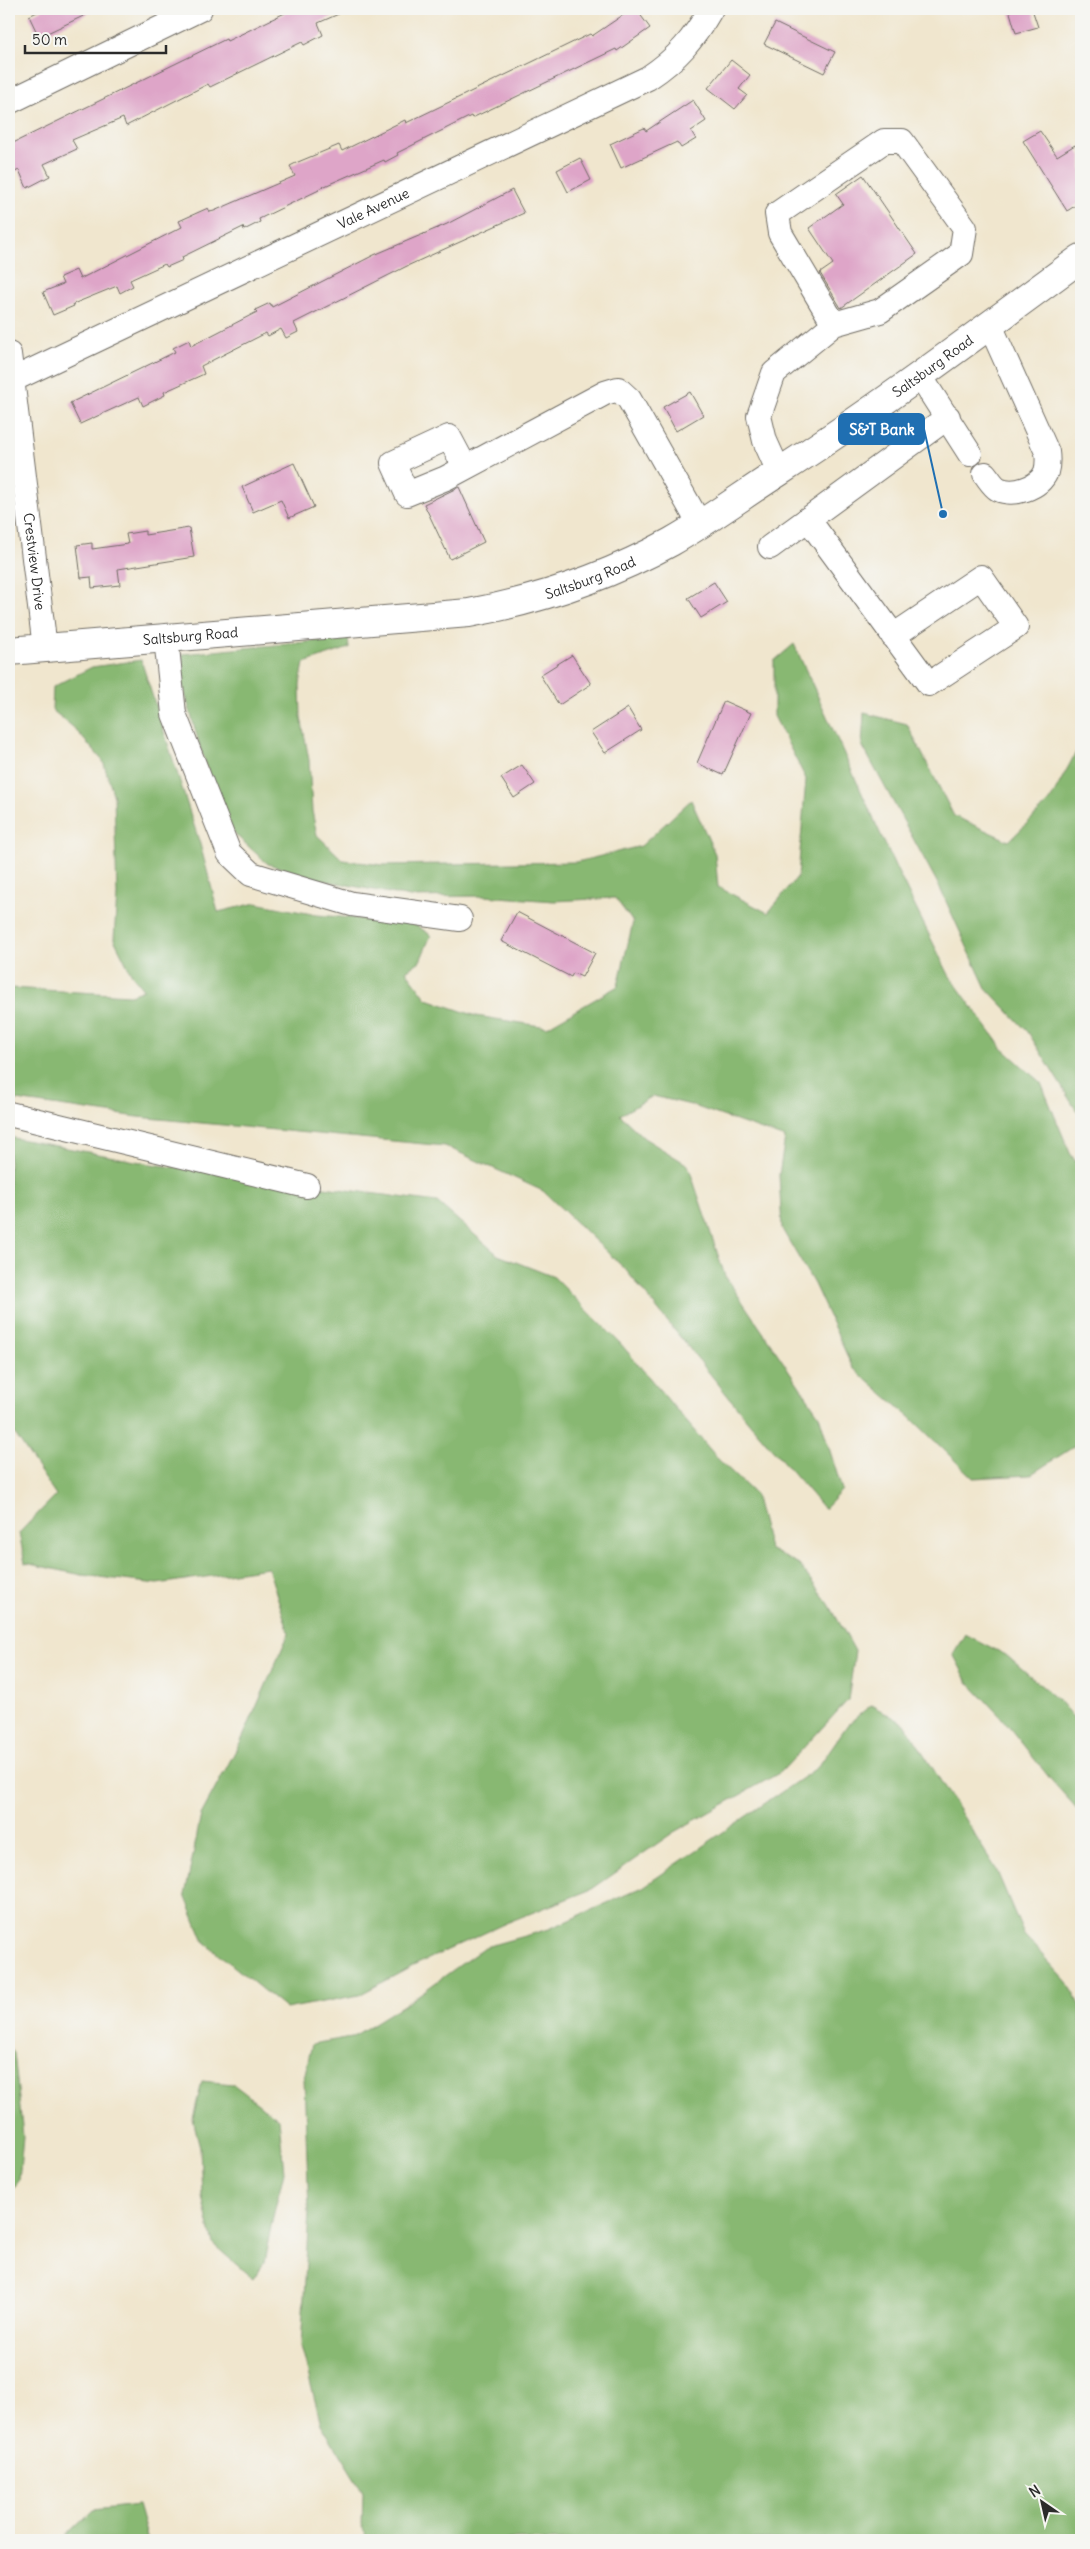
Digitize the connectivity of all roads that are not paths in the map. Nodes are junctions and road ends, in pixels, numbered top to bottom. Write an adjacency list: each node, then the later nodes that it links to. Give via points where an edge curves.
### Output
1 (200, 9): 3 (street)
2 (711, 9): 9 (street, Vale Avenue, via 685,49 648,78)
3 (9, 102)
4 (1081, 258): 6 (main road, Saltsburg Road)
5 (834, 324): 5 (street, via 880,311 961,254 965,228 902,141 884,141 778,214 780,233); 13 (street, via 774,373 759,416)
6 (990, 325): 8 (main road, Saltsburg Road); 14 (street, via 1047,452 1048,464 1039,480 1026,489 1010,491 997,488)
7 (9, 354): 9 (street, Crestview Drive)
8 (920, 376): 10 (street); 13 (main road, Saltsburg Road)
9 (12, 380): 20 (street, Crestview Drive)
10 (948, 418): 11 (street); 15 (street)
11 (970, 454)
12 (465, 467): 16 (street, via 618,389 630,399)
13 (778, 472): 16 (main road, Saltsburg Road)
14 (985, 474)
15 (808, 519): 17 (street); 18 (street)
16 (699, 523): 19 (main road, Saltsburg Road, via 672,541 618,568 518,604 469,613)
17 (770, 547)
18 (894, 636): 18 (street, via 929,684 1016,627 981,577)
19 (166, 638): 20 (main road, Saltsburg Road); 22 (street, via 174,714 229,853 238,864 251,874 352,904)
20 (45, 648): 21 (main road, Saltsburg Road)
21 (9, 651)
22 (460, 919)
23 (9, 1114): 24 (street)
24 (307, 1186)

